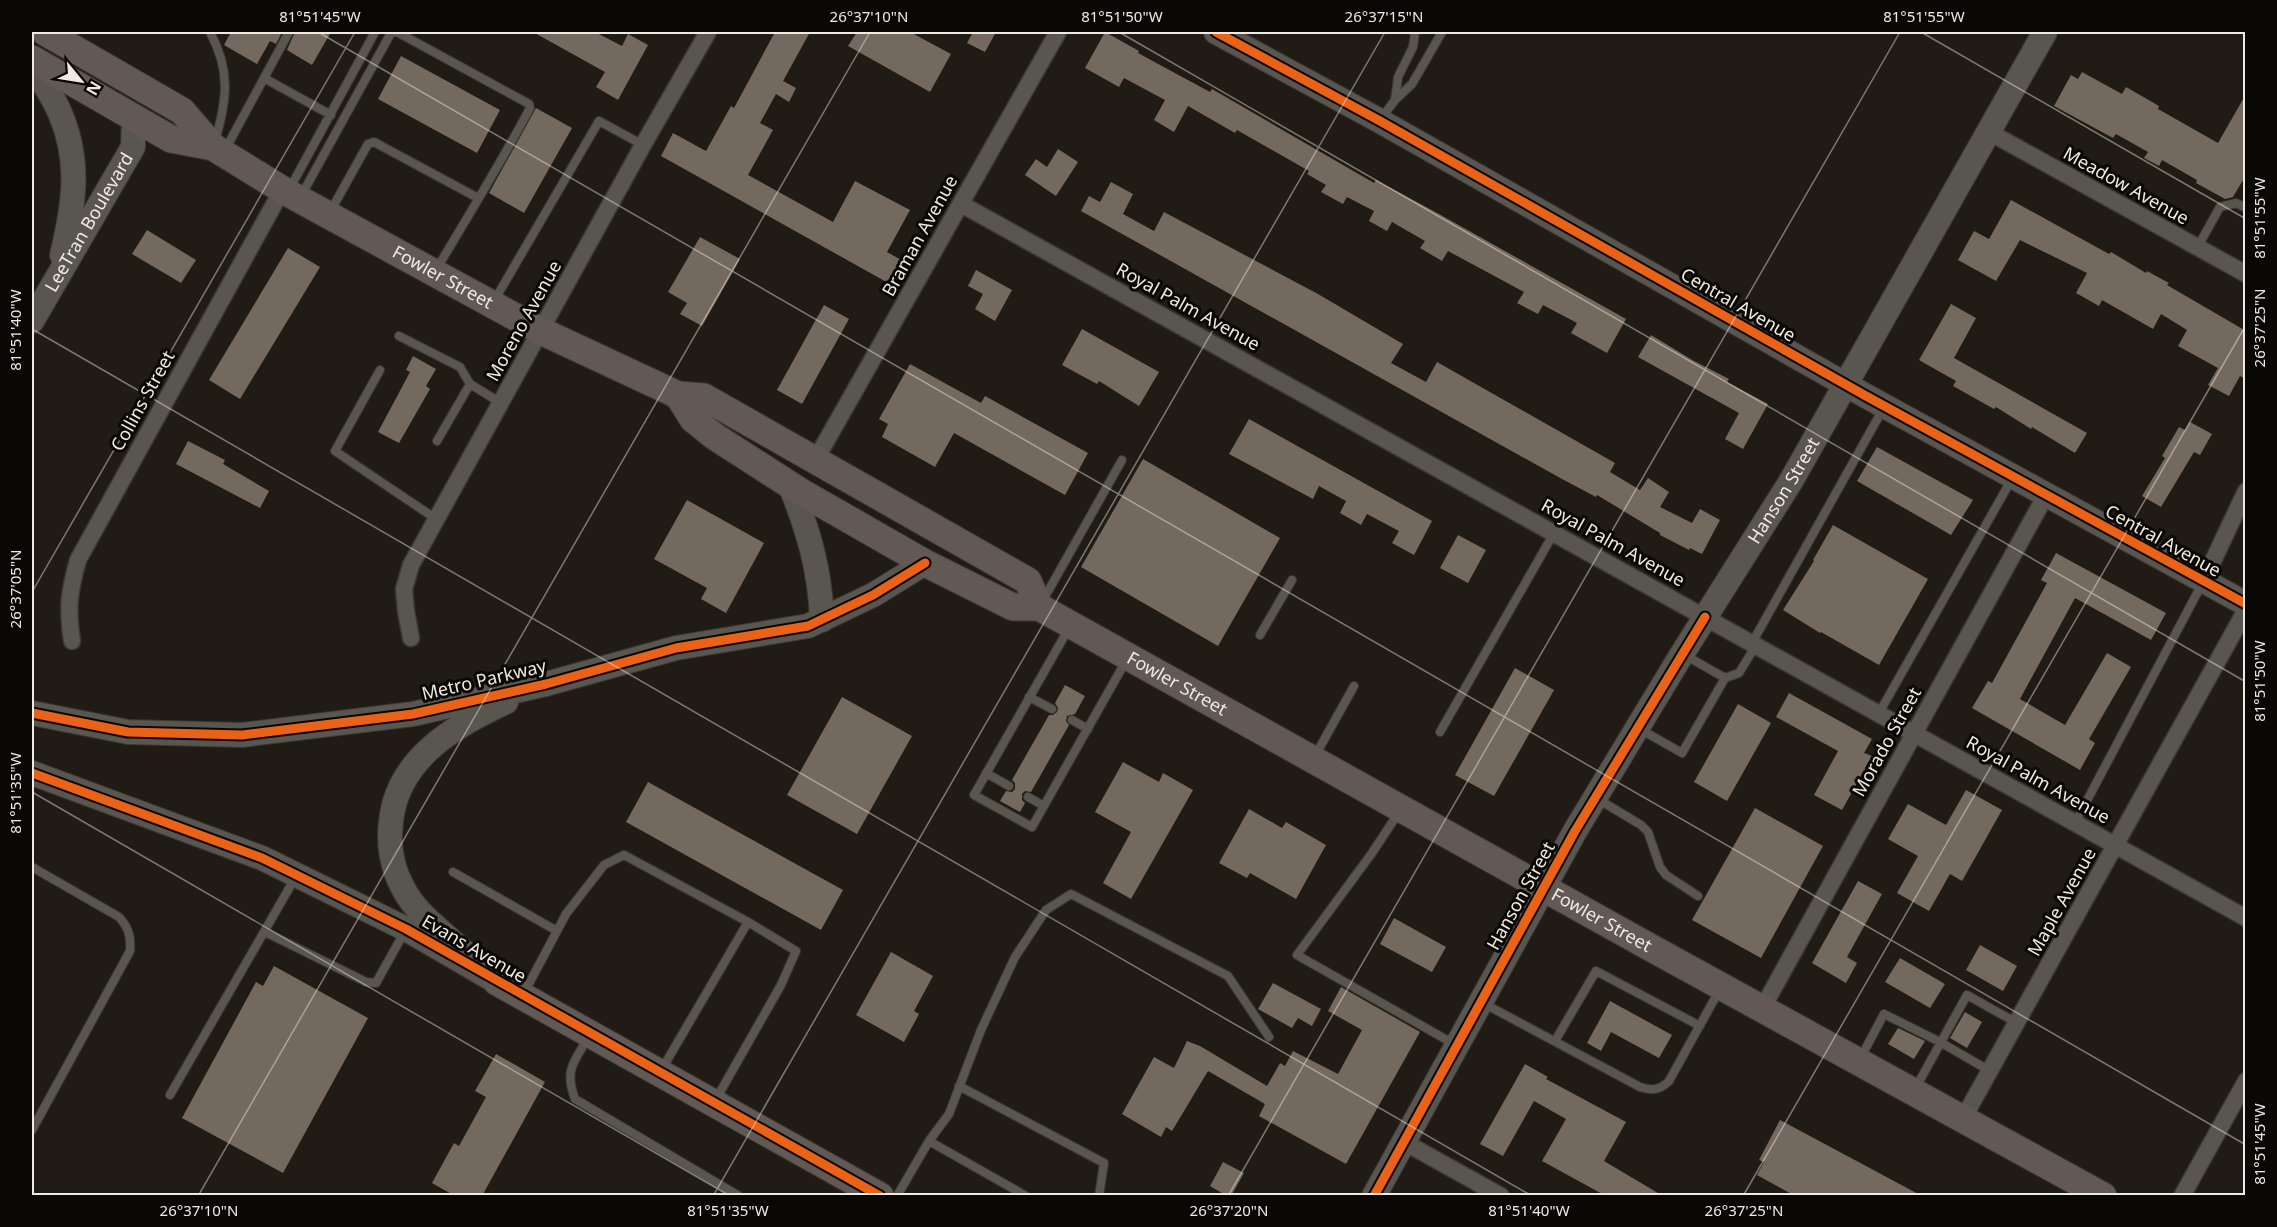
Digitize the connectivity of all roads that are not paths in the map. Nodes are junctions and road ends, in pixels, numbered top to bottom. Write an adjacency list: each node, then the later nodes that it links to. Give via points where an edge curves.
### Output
1 (45, 32): 15 (main road, Fowler Street)
2 (210, 32): 22 (lane, via 221,59 225,85)
3 (289, 32): 14 (lane)
4 (375, 32): 17 (lane)
5 (397, 32): 23 (lane, via 391,33); 24 (lane, via 529,104 498,169)
6 (708, 32): 21 (street, Moreno Avenue)
7 (1058, 32): 25 (street, Braman Avenue)
8 (1216, 32): 19 (street, Central Avenue)
9 (1415, 32): 16 (lane, via 1413,47 1398,77)
10 (1442, 32): 16 (lane, via 1412,84)
11 (2045, 32): 20 (street, Hanson Street)
12 (32, 59): 18 (main road, Fowler Street)
13 (32, 64): 31 (street, via 59,111 71,143 75,180)
14 (264, 78): 17 (lane); 22 (lane)
15 (140, 87): 18 (main road); 22 (main road, Fowler Street, via 183,111)
16 (1395, 100): 19 (lane)
17 (331, 115): 23 (lane)
18 (134, 118): 22 (main road, Fowler Street, via 171,139); 31 (street, LeeTran Boulevard, via 132,147)
19 (1380, 121): 38 (street, Central Avenue)
20 (1989, 132): 28 (street, Meadow Avenue); 38 (street, Hanson Street)
21 (643, 145): 32 (lane, via 599,121); 34 (street, Moreno Avenue)
22 (218, 150): 23 (main road, Fowler Street)
23 (290, 194): 27 (main road, Fowler Street); 64 (street, Collins Street, via 78,560 68,614)
24 (478, 198): 27 (lane, via 374,142 368,144); 29 (lane)
25 (961, 204): 44 (street, Braman Avenue); 51 (street, Royal Palm Avenue)
26 (2246, 208): 28 (lane, via 2236,203 2220,207)
27 (329, 215): 29 (main road, Fowler Street)
28 (2197, 248): 30 (street, Meadow Avenue)
29 (435, 273): 32 (main road, Fowler Street)
30 (2246, 274)
31 (56, 281): 33 (street, LeeTran Boulevard)
32 (492, 304): 34 (main road, Fowler Street)
33 (32, 321)
34 (541, 331): 39 (main road, Fowler Street); 40 (street, Moreno Avenue)
35 (399, 336): 37 (lane, via 459,367)
36 (380, 370): 50 (lane, via 334,451)
37 (470, 384): 40 (lane); 43 (lane)
38 (1846, 385): 41 (street, Central Avenue); 59 (street, Hanson Street)
39 (678, 395): 42 (main road, Fowler Street); 44 (main road, Fowler Street, via 704,396)
40 (501, 403): 50 (street, Moreno Avenue)
41 (1885, 406): 46 (street, Central Avenue); 65 (lane)
42 (693, 419): 44 (main road, via 716,424 784,460); 47 (main road, Fowler Street)
43 (437, 441)
44 (816, 459): 52 (main road, Fowler Street)
45 (1122, 460): 57 (lane)
46 (2013, 477): 49 (street, Central Avenue); 74 (lane)
47 (790, 485): 53 (main road, Fowler Street); 60 (street, via 804,520 821,585)
48 (2246, 491): 55 (street)
49 (2046, 495): 55 (street, Central Avenue); 79 (street, Morado Street)
50 (436, 519): 63 (street, Moreno Avenue, via 411,565 404,588)
51 (1554, 533): 59 (street, Royal Palm Avenue); 78 (lane)
52 (986, 557): 53 (main road); 57 (main road, Fowler Street, via 1028,581)
53 (925, 563): 57 (main road, Fowler Street, via 1013,607); 60 (street, Metro Parkway)
54 (1292, 580): 62 (lane)
55 (2203, 582): 56 (street, Central Avenue); 88 (lane)
56 (2246, 604)
57 (1039, 608): 61 (main road, Fowler Street)
58 (2246, 610): 89 (street, Maple Avenue)
59 (1705, 617): 65 (street, Royal Palm Avenue); 66 (street, Hanson Street)
60 (822, 620): 69 (street, Metro Parkway, via 793,629 675,648)
61 (1070, 625): 67 (main road, Fowler Street); 71 (lane)
62 (1260, 635)
63 (411, 638)
64 (72, 641)
65 (1754, 644): 68 (lane, via 1739,673); 74 (street, Royal Palm Avenue)
66 (1682, 654): 68 (lane); 76 (street, Hanson Street)
67 (1128, 657): 77 (lane); 80 (main road, Fowler Street)
68 (1725, 678): 76 (lane, via 1682,753)
69 (546, 684): 73 (street, Metro Parkway, via 413,714 242,735 128,732); 100 (street, via 479,714 435,743 405,776 392,812 391,853 403,889 426,917)
70 (1354, 686): 80 (lane)
71 (1029, 697): 72 (lane); 82 (lane)
72 (1052, 709)
73 (32, 713)
74 (1879, 713): 79 (street, Royal Palm Avenue)
75 (1072, 720): 77 (lane)
76 (1638, 728): 85 (street, Hanson Street)
77 (1088, 729): 86 (lane)
78 (1440, 732)
79 (1914, 733): 88 (street, Royal Palm Avenue); 104 (street, Morado Street)
80 (1314, 759): 87 (main road, Fowler Street)
81 (32, 773): 92 (street, Evans Avenue, via 262,858)
82 (986, 773): 83 (lane); 86 (lane, via 974,795 1032,827)
83 (1009, 786)
84 (1028, 797): 86 (lane)
85 (1595, 798): 93 (street, Hanson Street); 94 (lane, via 1641,825 1648,832 1665,875)
86 (1044, 806)
87 (1401, 808): 93 (main road, Fowler Street); 111 (lane, via 1297,955)
88 (2075, 823): 89 (street, Royal Palm Avenue)
89 (2115, 845): 95 (street, Royal Palm Avenue); 105 (street, Maple Avenue)
90 (32, 867): 121 (lane, via 119,917 131,938 130,951)
91 (453, 872): 98 (lane)
92 (297, 875): 97 (street, Evans Avenue); 99 (lane)
93 (1544, 888): 101 (main road, Fowler Street); 103 (street, Hanson Street)
94 (1698, 896)
95 (2246, 918)
96 (748, 922): 98 (lane, via 624,855 604,865); 114 (lane); 119 (lane, via 796,951)
97 (406, 929): 99 (lane, via 376,983 366,982); 100 (street, Evans Avenue)
98 (557, 931): 102 (lane)
99 (265, 932): 118 (lane)
100 (497, 982): 102 (main road, Evans Avenue)
101 (1722, 987): 104 (main road, Fowler Street); 106 (lane)
102 (523, 996): 107 (main road, Evans Avenue)
103 (1481, 1002): 109 (lane); 111 (street, Hanson Street)
104 (1762, 1009): 112 (main road, Fowler Street)
105 (2017, 1023): 110 (lane, via 1967,995); 113 (street, Maple Avenue)
106 (1700, 1026): 109 (lane, via 1669,1081 1656,1089 1640,1087); 109 (lane, via 1596,970)
107 (591, 1033): 114 (main road, Evans Avenue); 125 (lane, via 571,1068 569,1082 575,1099)
108 (1269, 1037): 116 (lane, via 1228,976 1071,894 1046,910 1015,957)
109 (1555, 1041)
110 (1940, 1042): 112 (lane, via 1884,1014); 113 (lane); 117 (lane)
111 (1457, 1046): 123 (street, Hanson Street)
112 (1858, 1061): 117 (main road, Fowler Street)
113 (1990, 1071): 120 (street, Maple Avenue)
114 (660, 1072): 119 (main road, Evans Avenue)
115 (2246, 1081): 132 (street)
116 (959, 1086): 122 (lane, via 949,1114); 128 (lane, via 1104,1163)
117 (1914, 1091): 120 (main road, Fowler Street)
118 (170, 1095)
119 (714, 1103): 124 (main road, Evans Avenue)
120 (1964, 1117): 131 (main road, Fowler Street)
121 (32, 1130)
122 (929, 1141): 126 (lane); 127 (lane)
123 (1404, 1142): 129 (street, Hanson Street); 130 (street)
124 (866, 1192)
125 (739, 1196)
126 (897, 1196)
127 (1026, 1196)
128 (1099, 1196)
129 (1374, 1196)
130 (1501, 1196)
131 (2103, 1196)
132 (2182, 1196)

